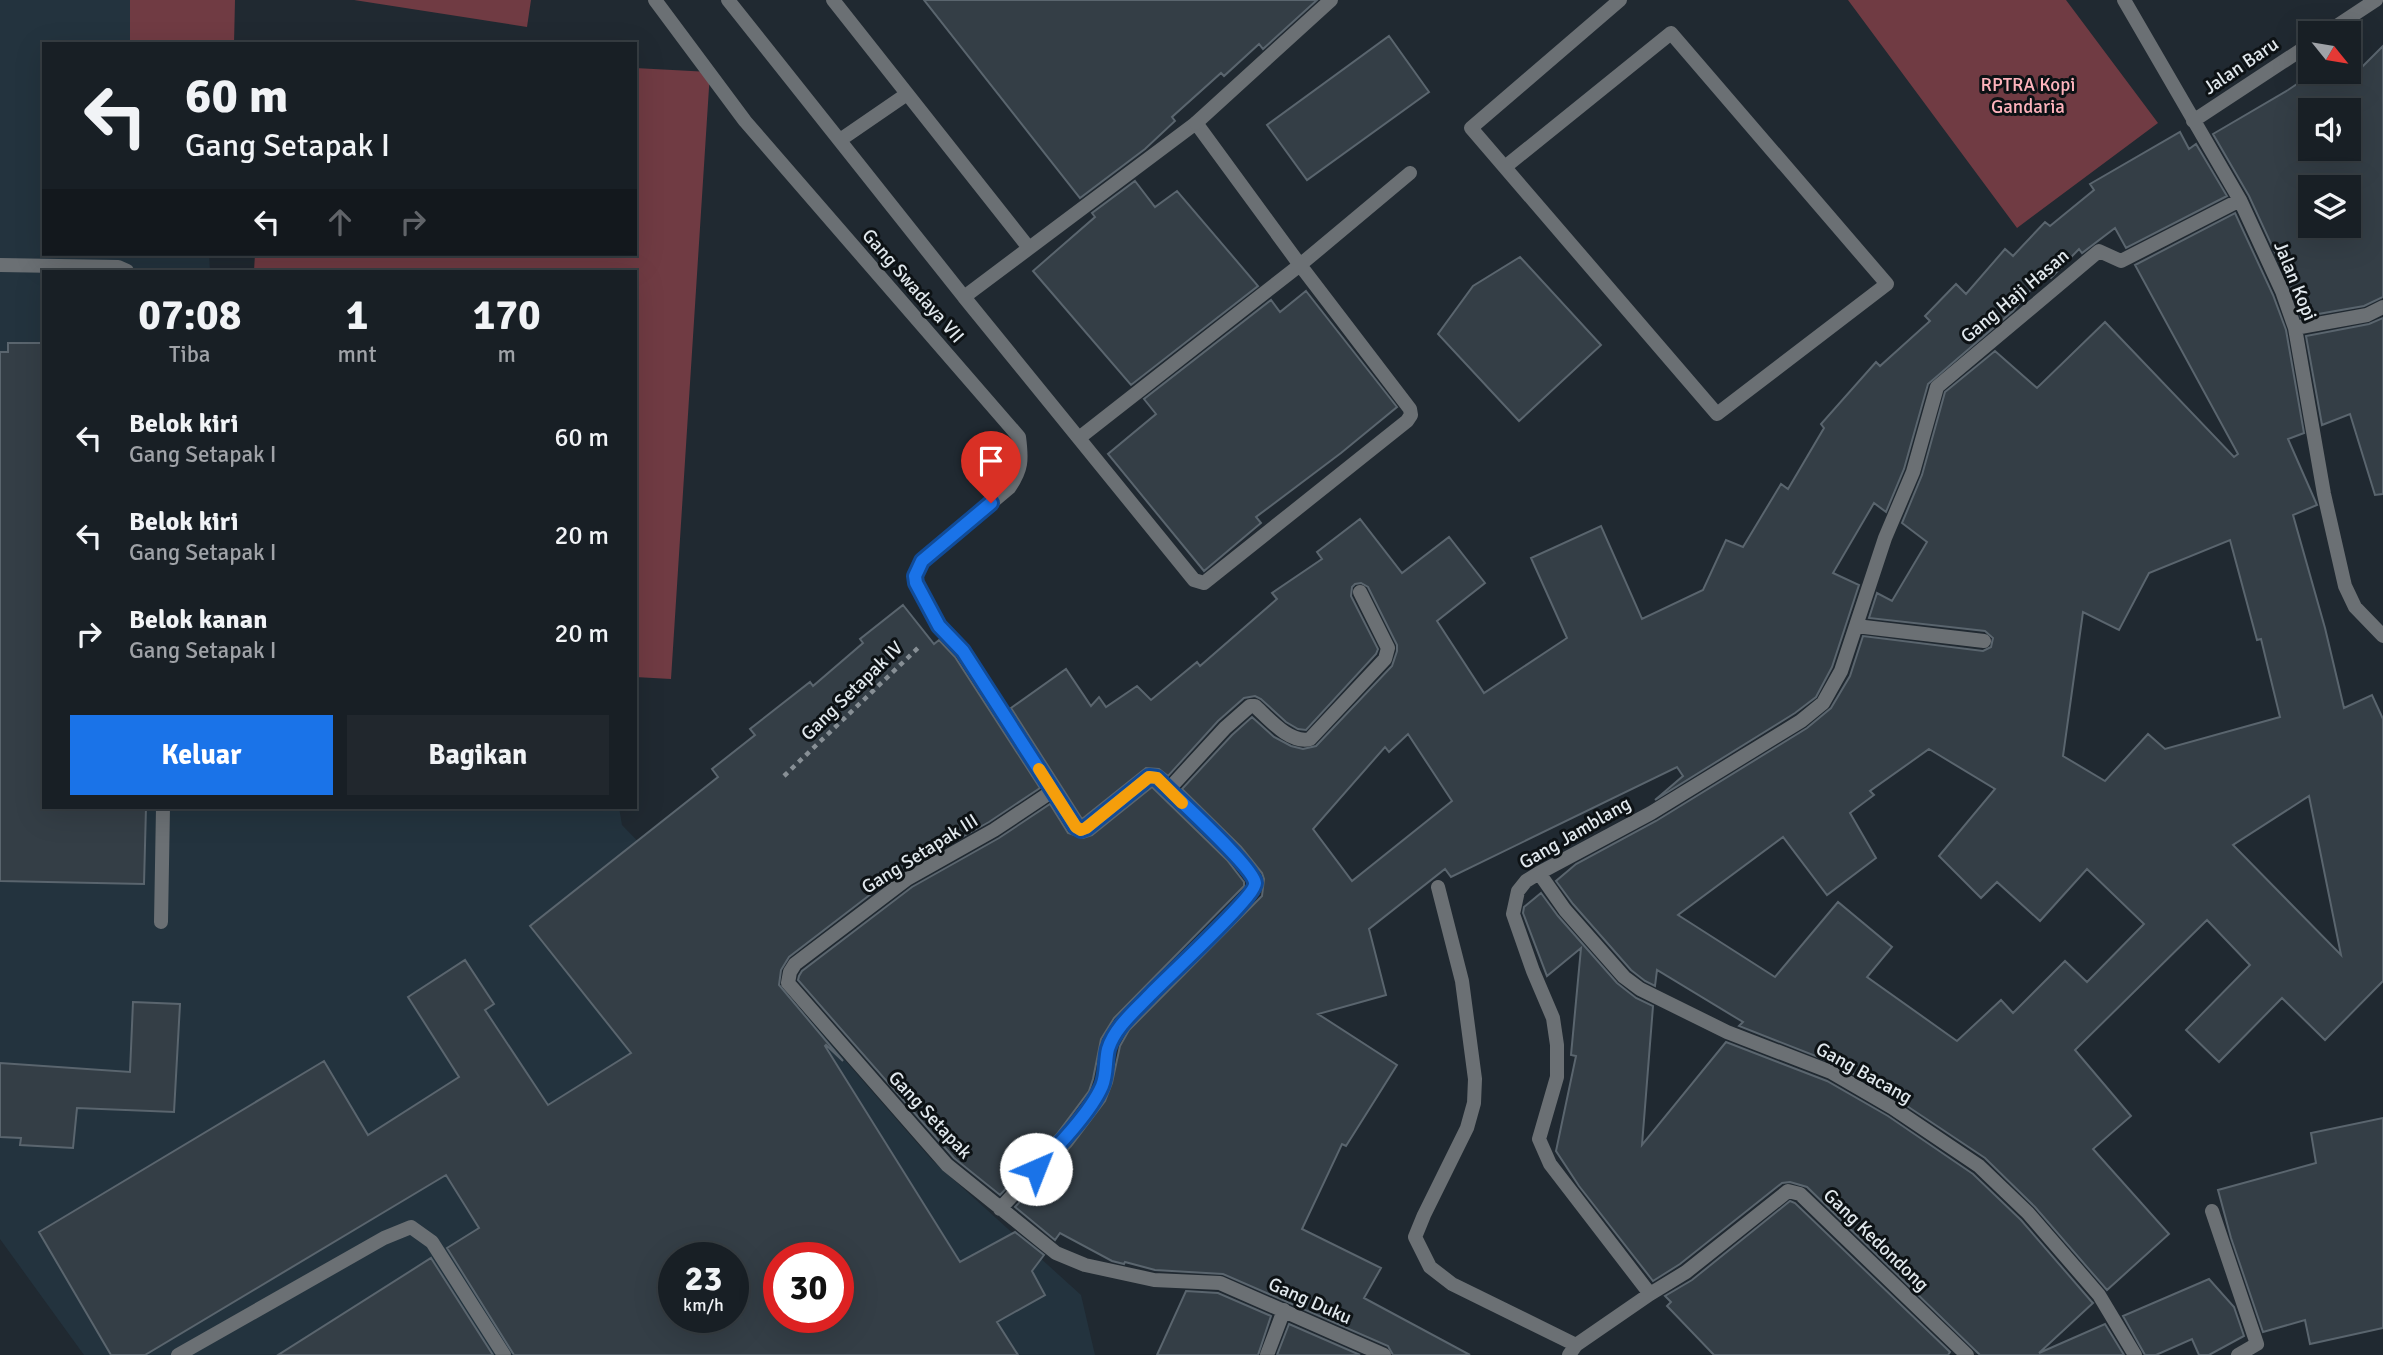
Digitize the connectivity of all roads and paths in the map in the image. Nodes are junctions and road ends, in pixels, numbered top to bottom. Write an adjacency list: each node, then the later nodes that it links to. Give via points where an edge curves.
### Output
1 (655, 0): 27 (street, Gang Swadaya VII, via 745,121 1019,438 1019,472 1009,488 922,561 915,576)
2 (728, 0): 13 (street)
3 (833, 0): 10 (street)
4 (1331, 0): 12 (street)
5 (1620, 0): 14 (street, via 1471,128)
6 (2124, 0): 11 (street, Jalan Kopi)
7 (2376, 0): 8 (street)
8 (2344, 21)
9 (2298, 52): 11 (street, Jalan Baru)
10 (907, 94): 13 (street); 17 (street)
11 (2193, 121): 16 (street, Jalan Kopi)
12 (1196, 123): 17 (street); 19 (street)
13 (840, 140): 21 (street)
14 (1505, 167): 14 (street, via 1717,414 1887,285 1671,33)
15 (1410, 173): 19 (street)
16 (2239, 200): 23 (street, Jalan Kopi); 25 (street, Gang Haji Hasan, via 2120,261 2099,251 1937,387)
17 (1029, 248): 21 (street)
18 (0, 265): 20 (street)
19 (1300, 265): 24 (street); 24 (street, via 1410,408 1410,415 1211,579 1205,583 1194,580)
20 (125, 270)
21 (964, 297): 24 (street)
22 (2383, 306): 23 (street, via 2367,315)
23 (2295, 328): 29 (street, Jalan Kopi, via 2345,586 2355,607)
24 (1079, 438)
25 (1913, 472): 28 (street, Gang Jamblang)
26 (1360, 592): 33 (street, via 1388,648 1385,659 1310,739 1301,740 1280,729 1250,706)
27 (939, 626): 31 (path, Gang Setapak IV); 32 (street, via 963,651)
28 (1856, 626): 30 (street); 35 (street, Gang Jamblang, via 1841,671 1823,703 1801,721 1651,813)
29 (2383, 636)
30 (1984, 641)
31 (784, 776)
32 (1054, 790): 33 (street, via 1081,830 1149,777 1157,778); 38 (street, Gang Setapak III, via 907,879 850,921 795,964 789,977)
33 (1168, 790): 39 (street, via 1234,854 1254,878 1254,890 1123,1023 1110,1044 1096,1097)
34 (163, 809): 37 (street)
35 (1539, 873): 42 (street, Gang Jamblang, via 1518,891 1513,914 1553,1018 1558,1045 1557,1077 1539,1139 1550,1164); 50 (street, Gang Bacang, via 1565,910 1640,989 1727,1032 1830,1072 1979,1166 2028,1213 2099,1295)
36 (1438, 887): 44 (street, via 1462,981 1474,1103 1467,1128 1415,1237 1430,1267 1452,1284)
37 (161, 922)
38 (791, 987): 39 (street, Gang Setapak, via 947,1165)
39 (1000, 1209): 41 (street, Gang Setapak, via 1056,1253 1085,1265 1154,1280)
40 (2213, 1211): 51 (street, via 2257,1344)
41 (1220, 1283): 43 (street, Gang Duku)
42 (1650, 1294): 44 (street); 49 (street, Gang Kedondong, via 1686,1272 1788,1191 1800,1194)
43 (1284, 1310): 47 (street); 48 (street, Gang Duku)
44 (1573, 1350)
45 (178, 1355): 46 (street, via 411,1227 432,1242)
46 (504, 1355)
47 (1267, 1355)
48 (1384, 1355)
49 (1967, 1355)
50 (2135, 1355)
51 (2238, 1355)

